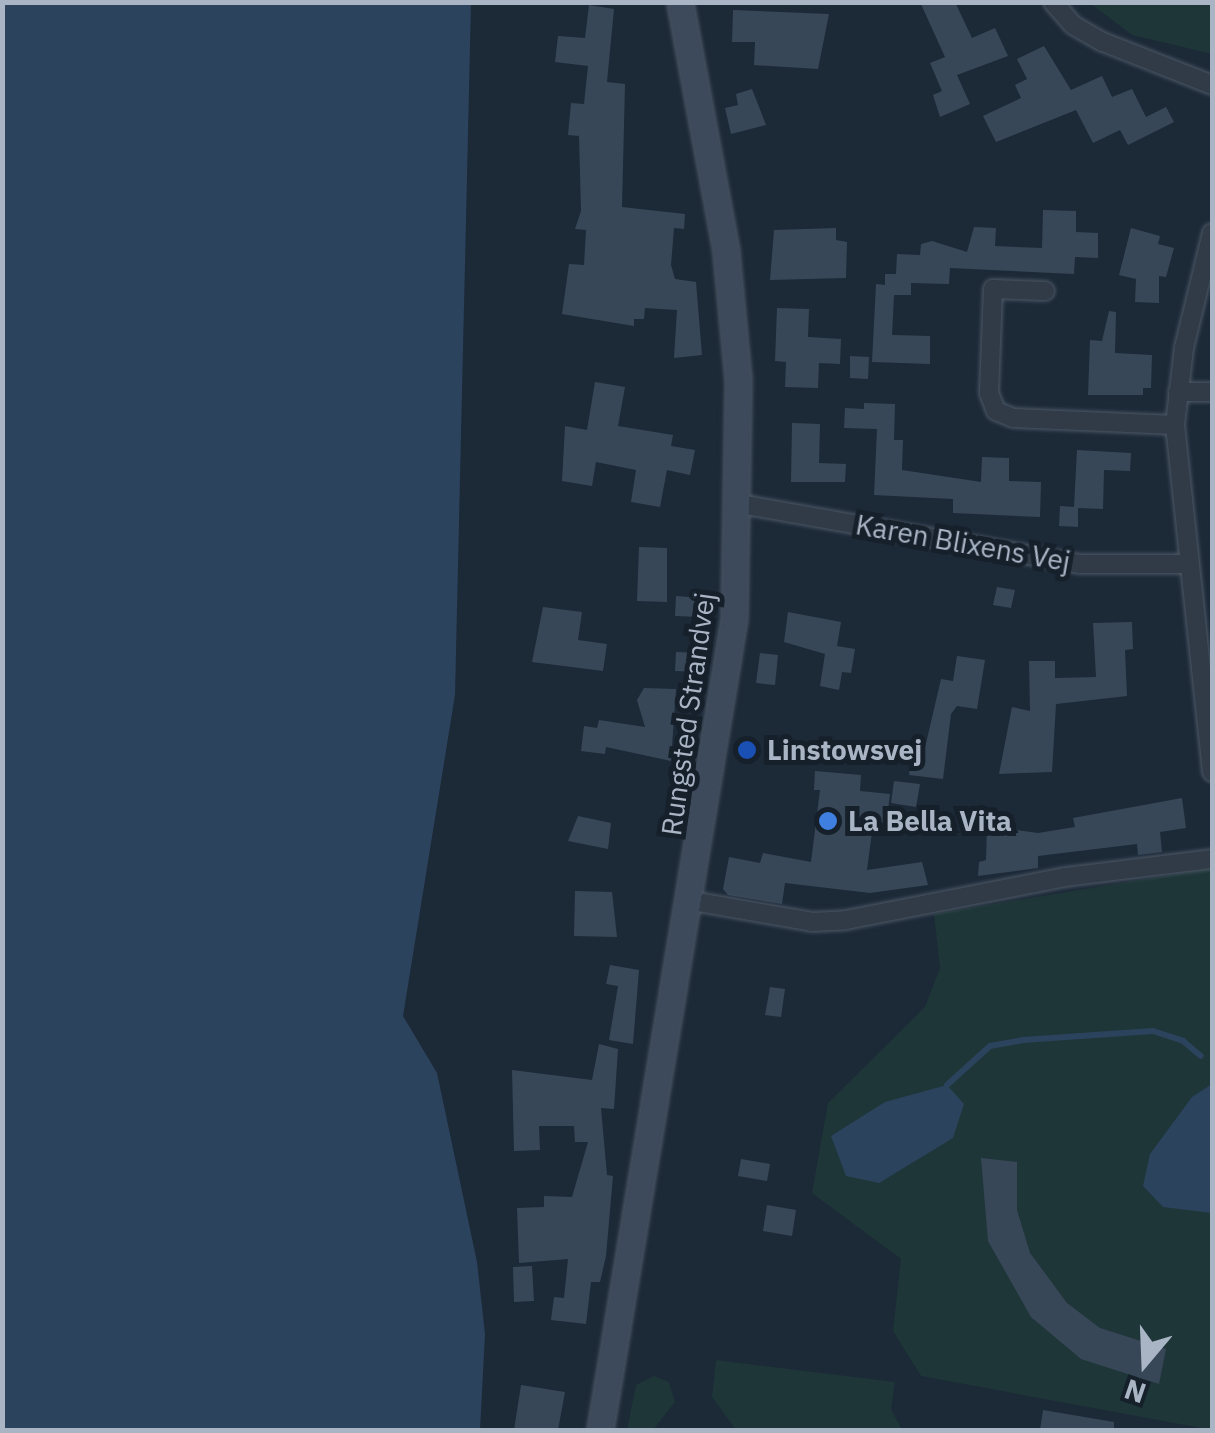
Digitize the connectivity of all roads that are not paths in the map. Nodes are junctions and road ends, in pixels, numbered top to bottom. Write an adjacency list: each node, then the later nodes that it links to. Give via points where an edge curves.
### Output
1 (680, 2): 9 (main road, Rungsted Strandvej, via 726,252)
2 (1054, 2): 3 (street, via 1072,24 1103,42)
3 (1212, 84)
4 (1212, 233): 6 (street)
5 (1045, 291): 8 (street, via 993,289 989,393 996,411 1013,418)
6 (1178, 392): 7 (street); 8 (street)
7 (1212, 392)
8 (1176, 425): 10 (street)
9 (740, 504): 10 (street, Karen Blixens Vej, via 1082,564); 14 (main road, Rungsted Strandvej, via 722,720)
10 (1186, 564): 11 (street)
11 (1206, 656): 12 (street)
12 (1212, 772)
13 (1212, 859): 14 (street, via 1065,877 846,920 812,922)
14 (692, 901): 15 (main road, Rungsted Strandvej)
15 (600, 1430)

